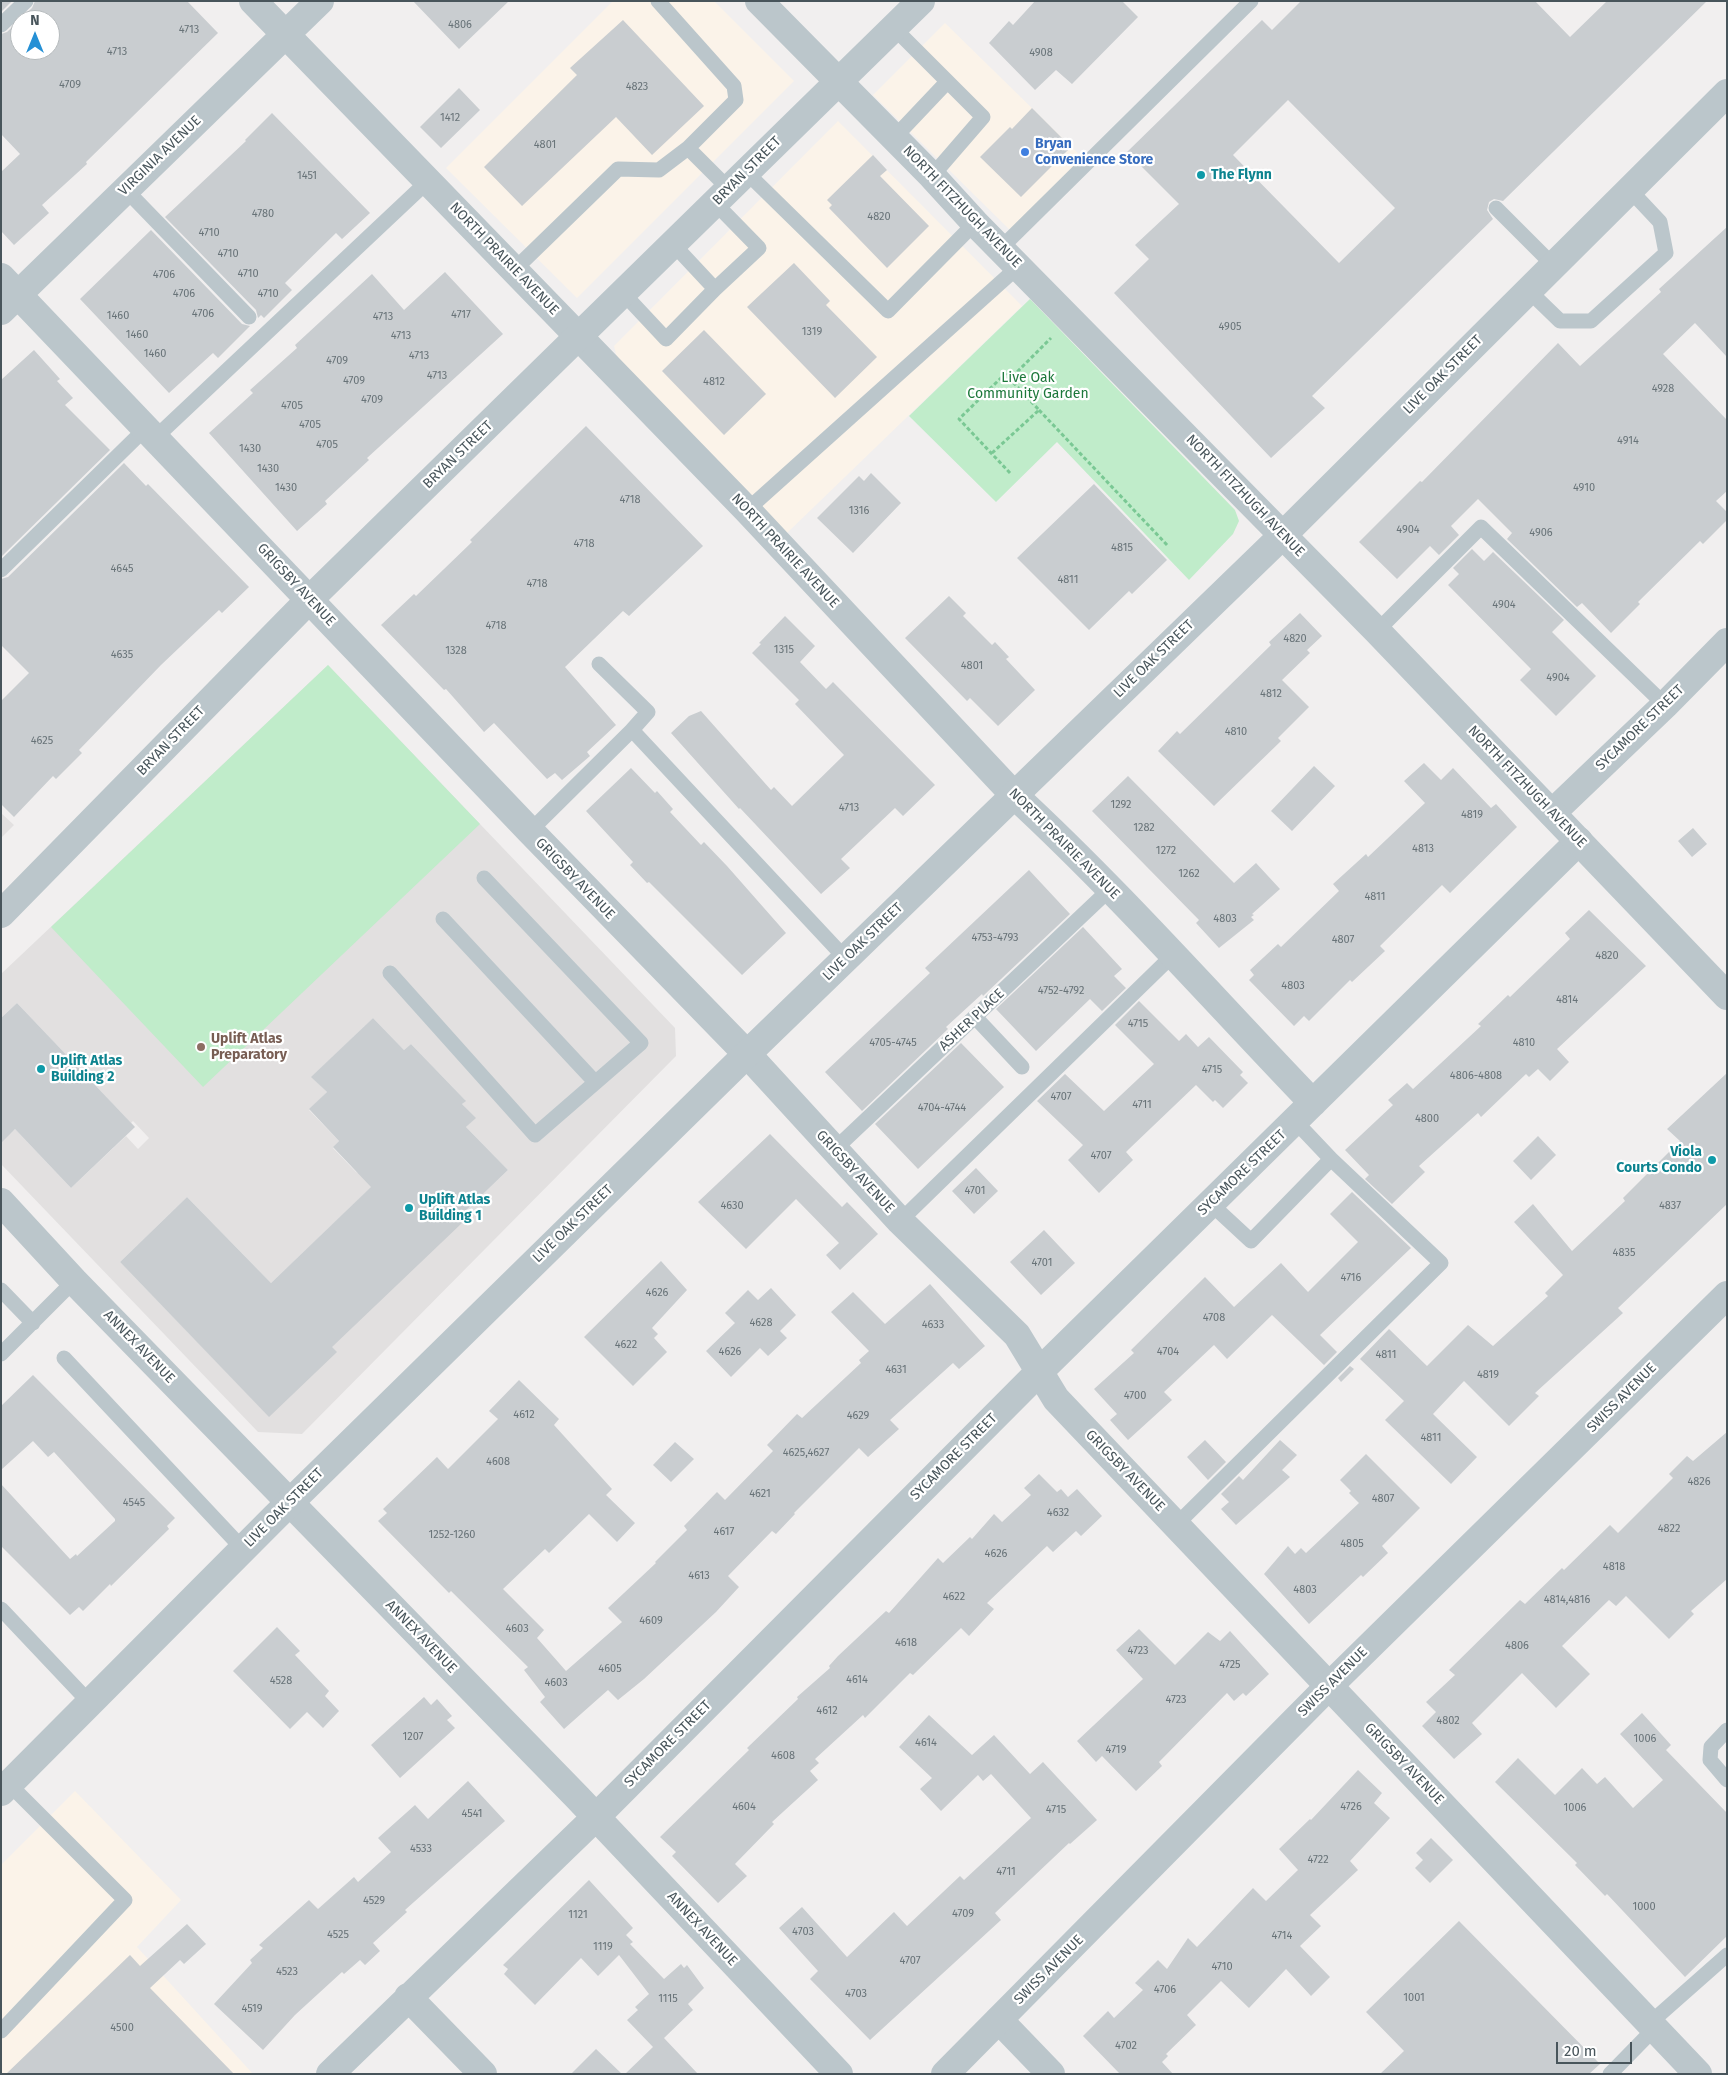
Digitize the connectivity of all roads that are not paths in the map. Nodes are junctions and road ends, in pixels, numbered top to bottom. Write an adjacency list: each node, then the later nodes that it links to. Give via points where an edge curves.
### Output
1 (26, 1): 8 (lane)
2 (253, 1): 10 (street, NORTH PRAIRIE AVENUE)
3 (320, 1): 10 (street, VIRGINIA AVENUE)
4 (658, 1): 15 (lane, via 734,86 736,100)
5 (759, 1): 11 (street, NORTH FITZHUGH AVENUE)
6 (921, 1): 9 (street, BRYAN STREET)
7 (1252, 1): 24 (lane)
8 (1, 25)
9 (894, 28): 11 (street, BRYAN STREET); 12 (lane)
10 (286, 34): 17 (street, NORTH PRAIRIE AVENUE); 20 (street, VIRGINIA AVENUE)
11 (838, 82): 14 (street, NORTH FITZHUGH AVENUE); 18 (street, BRYAN STREET)
12 (947, 82): 14 (lane); 16 (lane, via 983,117)
13 (1727, 93): 19 (street, LIVE OAK STREET)
14 (894, 138): 16 (street, NORTH FITZHUGH AVENUE)
15 (688, 148): 18 (lane); 26 (lane, via 659,170 618,169)
16 (932, 176): 22 (street, NORTH FITZHUGH AVENUE)
17 (428, 181): 26 (street, NORTH PRAIRIE AVENUE); 33 (lane)
18 (730, 188): 22 (lane, via 888,311); 23 (street, BRYAN STREET); 27 (lane, via 759,248)
19 (1629, 189): 25 (street, LIVE OAK STREET); 28 (lane, via 1660,222 1666,253 1591,321 1560,321)
20 (126, 190): 30 (street, VIRGINIA AVENUE); 31 (lane)
21 (1496, 208): 25 (lane)
22 (975, 223): 24 (street, NORTH FITZHUGH AVENUE)
23 (673, 244): 27 (lane); 29 (street, BRYAN STREET)
24 (1010, 257): 34 (lane); 35 (street, NORTH FITZHUGH AVENUE)
25 (1553, 265): 28 (street, LIVE OAK STREET)
26 (514, 270): 32 (street, NORTH PRAIRIE AVENUE)
27 (715, 289): 29 (lane, via 666,340)
28 (1528, 290): 35 (street, LIVE OAK STREET)
29 (623, 293): 32 (street, BRYAN STREET)
30 (7, 294): 33 (street, GRIGSBY AVENUE)
31 (249, 317)
32 (579, 337): 34 (street, NORTH PRAIRIE AVENUE); 37 (street, BRYAN STREET)
33 (151, 433): 36 (lane); 37 (street, GRIGSBY AVENUE)
34 (747, 510): 43 (street, NORTH PRAIRIE AVENUE)
35 (1283, 535): 38 (street, NORTH FITZHUGH AVENUE); 43 (street, LIVE OAK STREET)
36 (1, 570)
37 (310, 599): 45 (street, GRIGSBY AVENUE); 49 (street, BRYAN STREET)
38 (1377, 631): 41 (lane, via 1481,527); 44 (street, NORTH FITZHUGH AVENUE)
39 (1727, 642): 41 (street, SYCAMORE STREET)
40 (598, 664): 42 (lane, via 648,712)
41 (1665, 705): 44 (street, SYCAMORE STREET)
42 (632, 730): 45 (lane); 52 (lane)
43 (1014, 795): 48 (street, NORTH PRAIRIE AVENUE); 52 (street, LIVE OAK STREET)
44 (1552, 812): 46 (street, NORTH FITZHUGH AVENUE)
45 (530, 831): 56 (street, GRIGSBY AVENUE)
46 (1579, 842): 54 (street, NORTH FITZHUGH AVENUE); 59 (street, SYCAMORE STREET)
47 (484, 878): 58 (lane, via 640,1043)
48 (1109, 890): 51 (street, NORTH PRAIRIE AVENUE); 55 (lane, ASHER PLACE)
49 (1, 914)
50 (443, 919): 58 (lane)
51 (1173, 955): 59 (street, NORTH PRAIRIE AVENUE); 64 (lane)
52 (846, 959): 56 (street, LIVE OAK STREET)
53 (390, 973): 58 (lane, via 535,1135)
54 (1727, 996)
55 (975, 1017): 57 (lane); 60 (lane, ASHER PLACE)
56 (746, 1054): 60 (street, GRIGSBY AVENUE); 72 (street, LIVE OAK STREET)
57 (1022, 1066)
58 (595, 1082)
59 (1304, 1112): 61 (lane); 63 (street, SYCAMORE STREET)
60 (834, 1150): 64 (street, GRIGSBY AVENUE)
61 (1332, 1159): 63 (lane, via 1251,1240); 73 (lane, via 1441,1263)
62 (1, 1202): 65 (street, ANNEX AVENUE)
63 (1211, 1204): 71 (street, SYCAMORE STREET)
64 (900, 1220): 71 (street, GRIGSBY AVENUE, via 1018,1335)
65 (74, 1280): 68 (lane); 72 (street, ANNEX AVENUE)
66 (1, 1290): 68 (lane)
67 (1727, 1295): 76 (street, SWISS AVENUE)
68 (33, 1323): 69 (lane)
69 (1, 1354)
70 (64, 1358): 74 (lane)
71 (1040, 1371): 73 (street, GRIGSBY AVENUE, via 1056,1399); 81 (street, SYCAMORE STREET)
72 (290, 1503): 74 (street, LIVE OAK STREET); 81 (street, ANNEX AVENUE)
73 (1176, 1525): 76 (street, GRIGSBY AVENUE)
74 (243, 1549): 77 (street, LIVE OAK STREET)
75 (1, 1609): 77 (lane)
76 (1329, 1686): 84 (street, SWISS AVENUE); 85 (street, GRIGSBY AVENUE)
77 (90, 1702): 80 (street, LIVE OAK STREET)
78 (1727, 1730): 79 (lane, via 1710,1747 1710,1760)
79 (1727, 1780)
80 (5, 1788): 86 (lane, via 125,1900)
81 (596, 1816): 83 (street, SYCAMORE STREET); 89 (street, ANNEX AVENUE)
82 (1727, 1955): 85 (lane)
83 (408, 1997): 87 (street, SYCAMORE STREET); 88 (street)
84 (1000, 2020): 90 (street, SWISS AVENUE); 91 (street)
85 (1652, 2026): 92 (lane); 93 (street, GRIGSBY AVENUE)
86 (1, 2030)
87 (330, 2074)
88 (483, 2074)
89 (839, 2074)
90 (945, 2074)
91 (1051, 2074)
92 (1610, 2074)
93 (1698, 2074)

